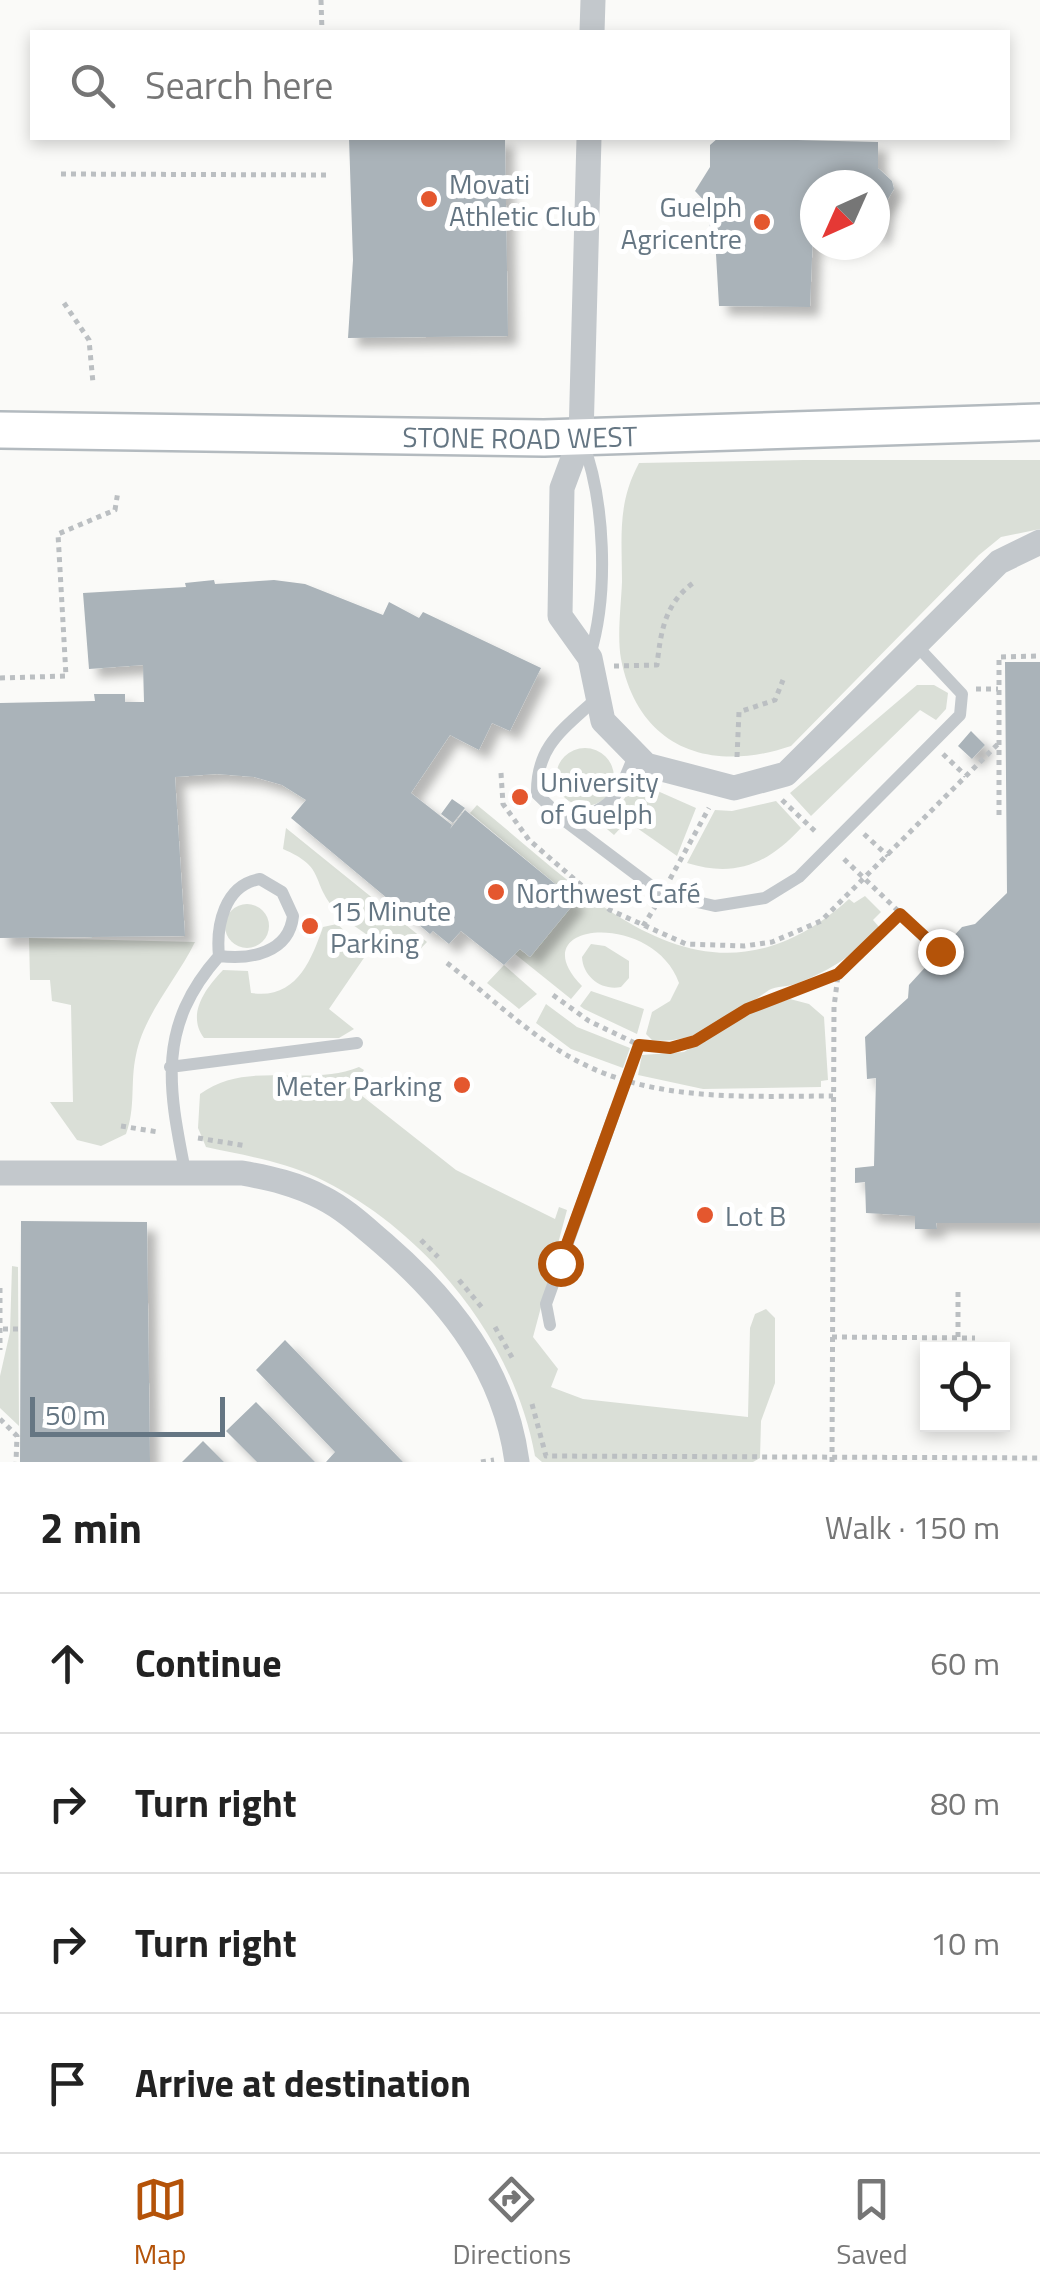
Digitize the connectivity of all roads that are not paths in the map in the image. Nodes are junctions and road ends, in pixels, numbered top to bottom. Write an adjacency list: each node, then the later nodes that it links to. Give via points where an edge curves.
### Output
1 (593, 0): 2 (street)
2 (592, 30)
3 (589, 140): 6 (street)
4 (1040, 422): 6 (main road, STONE ROAD WEST)
5 (0, 430): 6 (main road, STONE ROAD WEST)
6 (581, 437): 9 (lane, via 597,478 601,619); 9 (street, via 562,488 560,616)
7 (1040, 542): 8 (street, via 999,562)
8 (916, 645): 11 (street, via 786,774 734,788 646,765); 12 (lane, via 962,694 960,715 799,877 765,898 715,906 662,894)
9 (590, 662): 10 (street)
10 (598, 697): 11 (street, via 603,721); 12 (lane, via 536,766 537,794)
11 (634, 753): 12 (lane, via 618,795 595,815)
12 (565, 821)
13 (219, 956): 13 (lane, via 255,956 281,942 293,916 282,892 260,879 239,889 220,920); 15 (lane, via 189,996)
14 (357, 1043): 15 (lane)
15 (170, 1067): 17 (lane)
16 (615, 1111): 19 (lane, via 546,1304)
17 (185, 1171): 18 (street); 20 (street, via 242,1172 304,1188 405,1262 450,1308 480,1353 507,1411)
18 (0, 1173)
19 (550, 1325)
20 (517, 1462)

